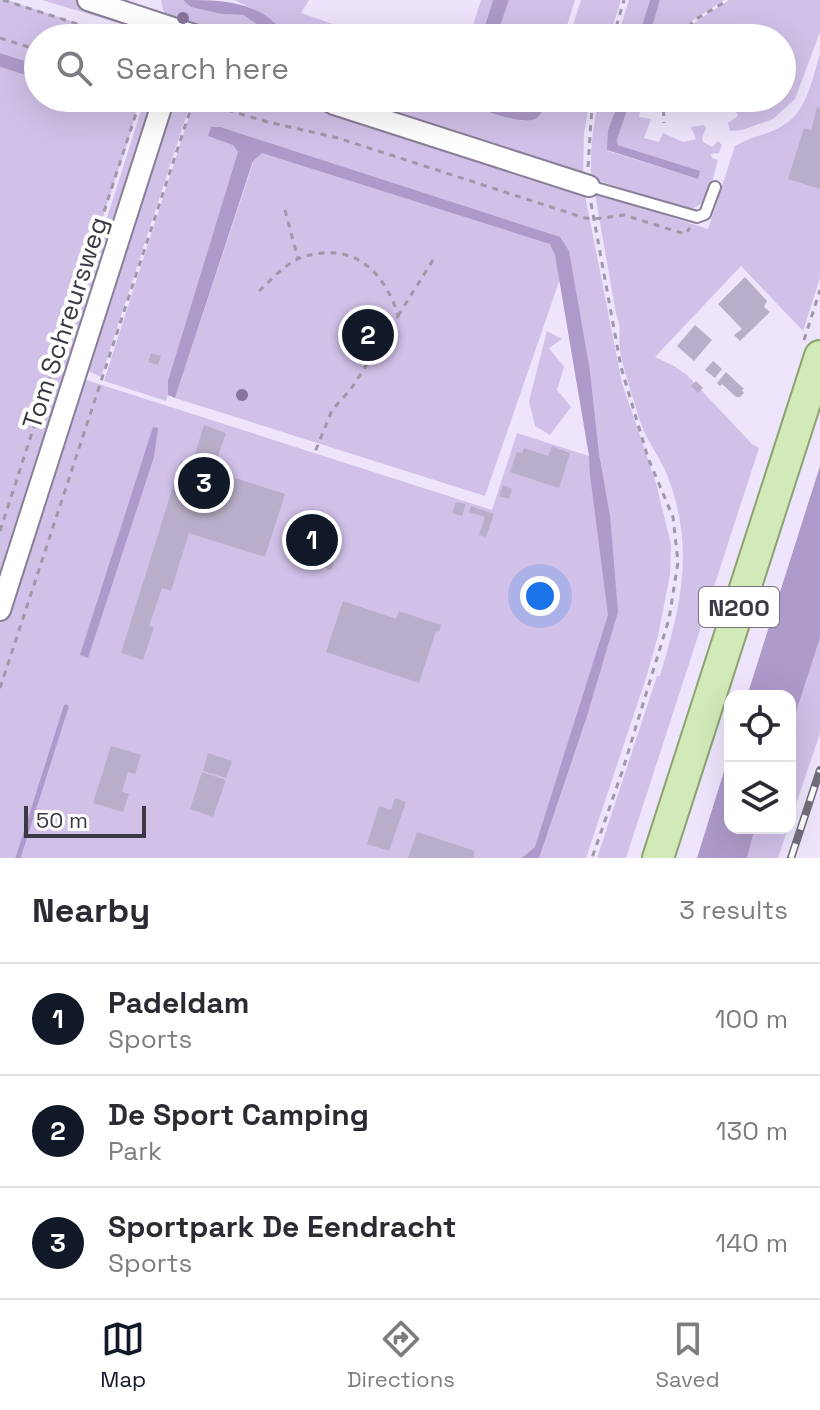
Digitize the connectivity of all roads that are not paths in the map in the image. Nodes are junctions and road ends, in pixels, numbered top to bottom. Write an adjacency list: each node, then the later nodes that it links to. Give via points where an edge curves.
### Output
1 (88, 0): 2 (street)
2 (150, 9): 3 (street)
3 (174, 24)
4 (160, 112): 10 (street, Tom Schreursweg)
5 (356, 112): 6 (street)
6 (589, 186): 7 (lane, via 697,217 705,214)
7 (715, 187)
8 (820, 356): 13 (main road, N200)
9 (820, 421): 11 (main road, N200)
10 (0, 610)
11 (733, 690)
12 (724, 717): 14 (main road, N200)
13 (658, 858)
14 (679, 858)

